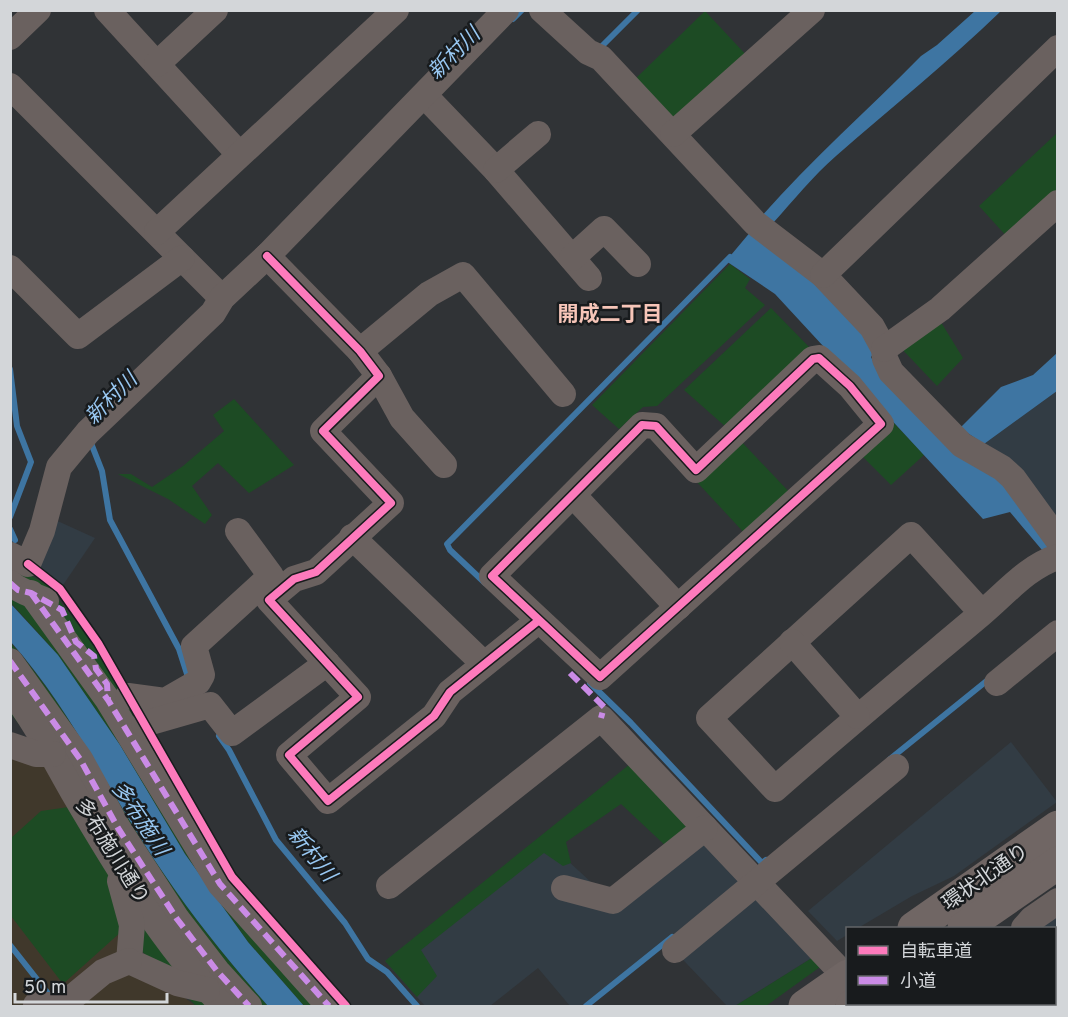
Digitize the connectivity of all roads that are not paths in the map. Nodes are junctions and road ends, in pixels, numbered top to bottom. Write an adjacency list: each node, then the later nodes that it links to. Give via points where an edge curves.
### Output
1 (38, 10): 8 (street)
2 (107, 10): 10 (street)
3 (215, 10): 10 (street)
4 (396, 10): 15 (street)
5 (506, 10): 12 (street)
6 (542, 10): 14 (street)
7 (812, 10): 14 (street)
8 (10, 37)
9 (1058, 48): 24 (street)
10 (157, 64): 15 (street)
11 (10, 86): 18 (street)
12 (433, 103): 16 (street); 21 (street)
13 (538, 134): 16 (street)
14 (674, 134): 24 (street, via 678,143 761,227)
15 (239, 154): 18 (street)
16 (496, 170): 20 (street)
17 (1058, 203): 28 (street)
18 (157, 232): 19 (street)
19 (182, 258): 23 (street, via 78,336); 26 (street)
20 (572, 258): 22 (street, via 604,229); 25 (street)
21 (273, 262): 26 (street); 27 (street)
22 (638, 264)
23 (10, 268)
24 (823, 275): 28 (street, via 872,327)
25 (589, 278)
26 (222, 298): 37 (street, via 213,313 88,432 59,467 42,531 28,564)
27 (360, 351): 29 (street); 31 (street, via 429,294 463,275)
28 (883, 356): 30 (street); 36 (street, via 891,372 957,439 1013,478)
29 (379, 376): 32 (street, via 402,418); 35 (street, via 323,431 391,503)
30 (852, 384): 33 (street, via 819,358 813,359 696,470 656,426 642,425); 39 (street, via 881,424)
31 (563, 394)
32 (444, 465)
33 (573, 495): 39 (street); 41 (street, via 492,576)
34 (238, 531): 49 (street, via 271,576 194,646 202,675)
35 (352, 537): 45 (street, via 316,572 294,579 269,600); 46 (street)
36 (1054, 552): 40 (street)
37 (10, 555)
38 (20, 589): 50 (street, via 62,610 74,644 94,656 96,669)
39 (678, 608): 41 (street, via 600,677)
40 (982, 613): 43 (street, via 911,535); 51 (street)
41 (533, 626): 46 (street)
42 (1058, 633): 47 (street)
43 (792, 642): 51 (street); 51 (street, via 709,718 775,789)
44 (10, 661): 72 (street, via 80,759 118,828 177,919)
45 (327, 663): 46 (street, via 358,696 289,755 328,801 434,716 450,692); 49 (street, via 232,733)
46 (484, 664)
47 (998, 683)
48 (10, 690): 54 (street, 多布施川通り)
49 (196, 697): 50 (street, via 165,701); 52 (street)
50 (118, 698): 73 (street, via 220,884)
51 (857, 716)
52 (144, 724)
53 (10, 745): 54 (street, via 36,754)
54 (53, 754): 58 (street, 多布施川通り)
55 (896, 768): 60 (street)
56 (1058, 827): 64 (highway, 環状北通り)
57 (705, 828): 60 (street); 61 (street, via 601,718); 62 (street, via 613,901)
58 (113, 858): 68 (street, via 132,925); 70 (street, 多布施川通り, via 172,948)
59 (1058, 863): 65 (highway, 環状北通り)
60 (756, 883): 67 (street); 69 (street, via 824,951)
61 (389, 886)
62 (564, 888)
63 (1058, 901): 66 (street)
64 (915, 927)
65 (965, 927)
66 (1025, 927)
67 (675, 950)
68 (129, 961): 70 (street); 71 (street, via 103,972 63,1005)
69 (838, 994)
70 (215, 998)
71 (36, 1005)
72 (249, 1006)
73 (329, 1006)

